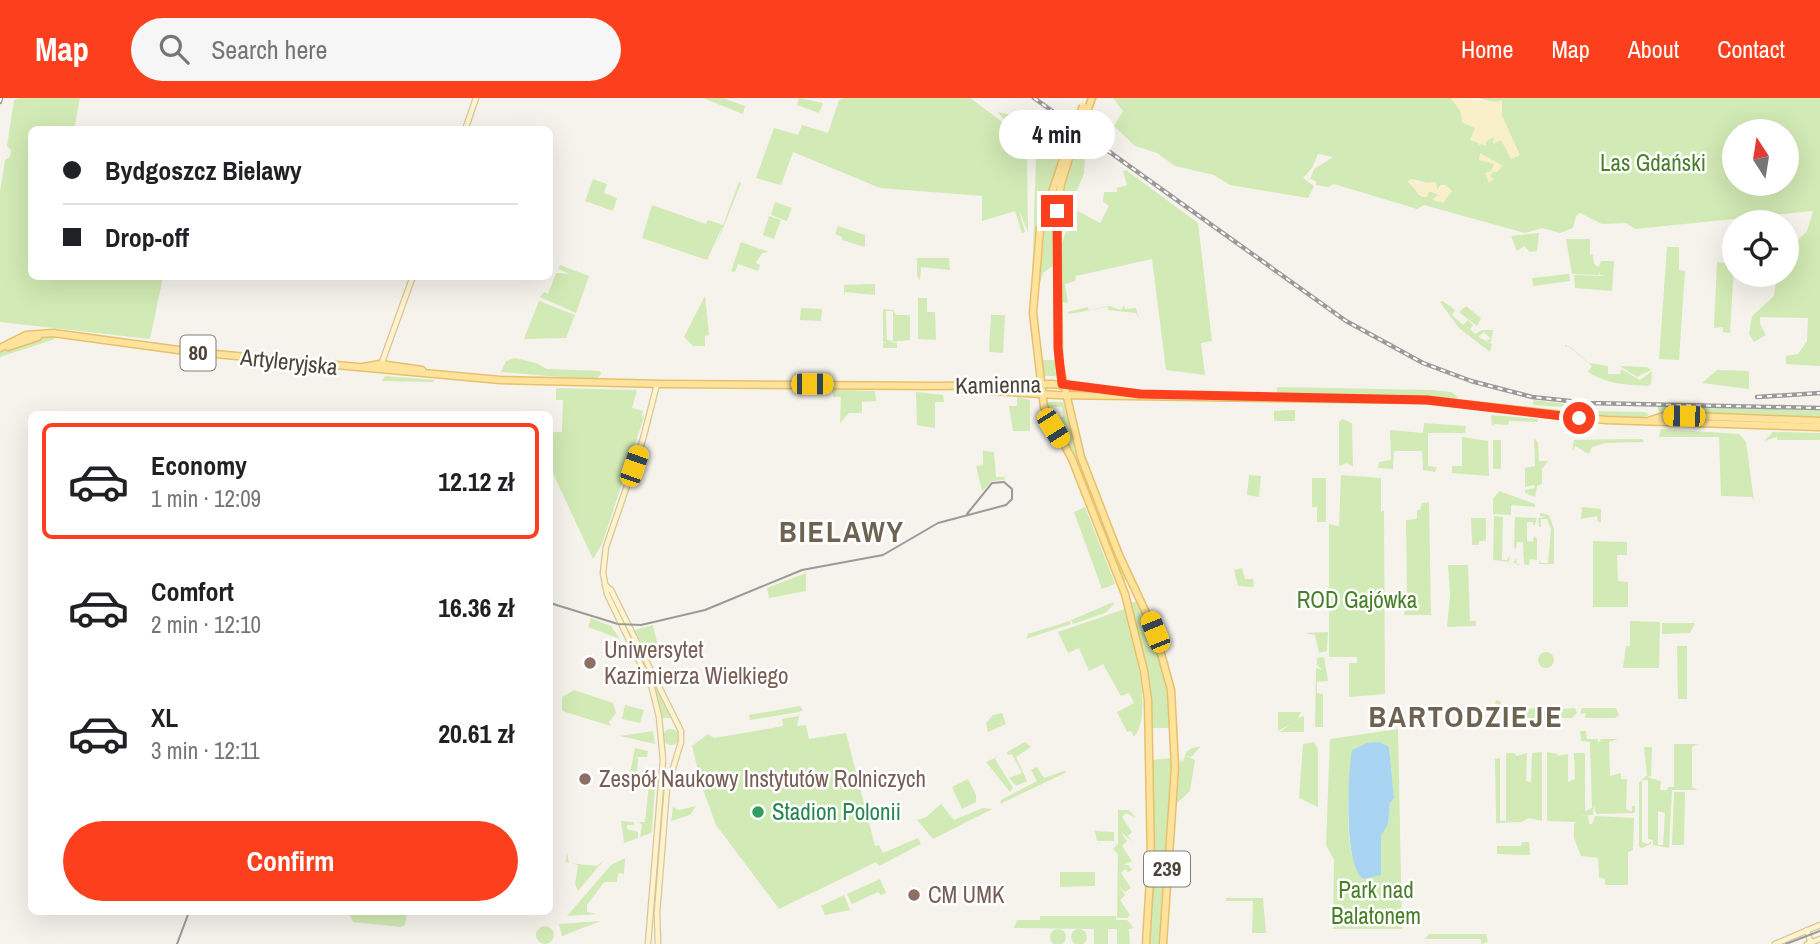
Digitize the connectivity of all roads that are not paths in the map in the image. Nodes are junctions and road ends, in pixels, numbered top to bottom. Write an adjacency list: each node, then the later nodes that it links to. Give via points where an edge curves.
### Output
1 (477, 98): 3 (main road)
2 (1089, 98): 4 (main road, 239, bridge)
3 (466, 126)
4 (1072, 140): 11 (main road, 239, via 1046,202 1037,249 1032,313); 16 (main road, 239, via 1057,211)
5 (412, 280): 8 (main road)
6 (64, 335): 7 (main road, 80); 7 (main road, Artyleryjska / 80, via 26,335); 10 (main road, Artyleryjska / 80, via 359,369)
7 (0, 348)
8 (386, 352): 9 (main road); 10 (main road)
9 (391, 365): 10 (main road, Kamienna / 80); 12 (main road, Kamienna / 80)
10 (380, 367): 12 (main road, Kamienna / 80)
11 (1040, 375): 14 (main road); 15 (main road, 239)
12 (458, 376): 13 (main road, Kamienna / 80)
13 (660, 382): 17 (main road, Kamienna / 80); 26 (main road, via 606,547)
14 (1032, 384): 15 (main road, Kamienna / 80); 17 (main road, Kamienna / 80)
15 (1041, 384): 16 (main road, Kamienna / 80); 18 (main road, 239)
16 (1062, 384): 19 (main road, Kamienna / 80); 20 (main road, 239)
17 (938, 386): 18 (main road, Kamienna / 80)
18 (1042, 394): 20 (main road, Kamienna / 80); 33 (main road, 239, via 1047,416 1072,459 1132,614 1146,681 1151,862)
19 (1140, 394): 21 (main road, Kamienna / 80); 23 (main road, Kamienna / 80, via 1427,400 1579,418)
20 (1064, 395): 21 (main road, Kamienna / 80); 22 (main road, 239)
21 (1078, 395): 22 (main road, via 1071,402)
22 (1070, 421): 34 (main road, 239, via 1116,547 1161,648 1171,690 1175,750)
23 (1648, 421): 24 (main road, Kamienna / 80, via 1667,415); 25 (main road, Kamienna / 80)
24 (1820, 421)
25 (1820, 427)
26 (604, 584): 29 (main road, via 618,623 652,688 660,728); 29 (main road, via 679,725 680,745 667,788)
27 (1818, 925): 28 (main road); 30 (main road)
28 (1807, 930): 31 (main road); 35 (main road)
29 (654, 934): 32 (main road); 32 (main road)
30 (1820, 938): 31 (main road)
31 (1810, 943)
32 (653, 944)
33 (1146, 944)
34 (1163, 944)
35 (1775, 944)

